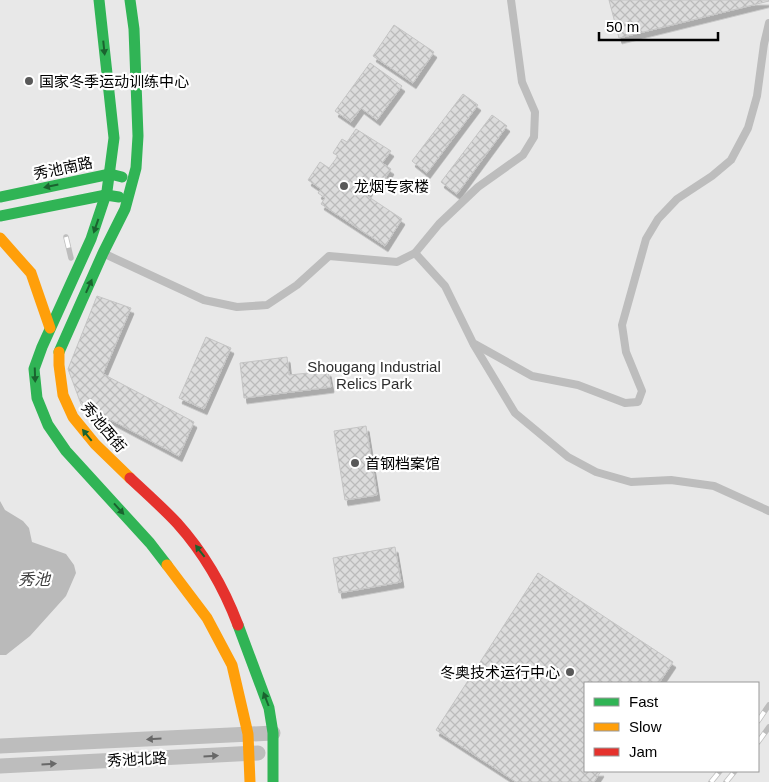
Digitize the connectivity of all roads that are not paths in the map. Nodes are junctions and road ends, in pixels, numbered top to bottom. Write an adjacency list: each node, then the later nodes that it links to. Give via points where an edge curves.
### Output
1 (99, 0): 5 (street, one-way to 5, via 114,138)
2 (130, 0): 6 (street, 秀池西街, via 138,136)
3 (512, 0): 14 (lane, via 522,82 535,112 534,137 522,156 478,187 439,224)
4 (769, 23): 16 (lane, via 748,128 731,160 677,199 658,218 646,239 622,325 626,352 642,391 638,402 625,403 578,385 532,376)
5 (110, 174): 6 (street, 秀池南路); 7 (street); 8 (street, 秀池南路, one-way to 8)
6 (133, 179): 9 (street, 秀池西街)
7 (106, 195): 9 (street); 10 (street); 12 (street, one-way to 12)
8 (0, 197)
9 (128, 199): 13 (street, 秀池西街)
10 (0, 216)
11 (0, 238): 15 (street, via 31,273)
12 (88, 246): 13 (lane); 15 (street)
13 (103, 253): 14 (lane, via 204,300 237,307 267,305 298,285 329,256 397,262); 18 (street, 秀池西街, one-way to 13, via 269,708 232,609 209,564 178,524 95,444 73,417 63,395 59,353)
14 (415, 253): 16 (lane, via 445,286)
15 (50, 328): 19 (street, one-way to 19, via 34,369 37,398 48,425 66,450 150,543 207,618 232,665)
16 (473, 343): 17 (lane, via 515,413 568,457 596,472 631,482 671,480 714,486)
17 (769, 511)
18 (273, 732): 19 (street, 秀池北路); 21 (street, 秀池西街)
19 (248, 734): 20 (street, 秀池北路, one-way to 20); 22 (street)
20 (0, 746)
21 (273, 752): 22 (street, 秀池北路); 25 (street, 秀池西街)
22 (250, 754): 23 (street, 秀池北路, one-way to 22); 24 (street)
23 (0, 766)
24 (250, 782)
25 (273, 782)

